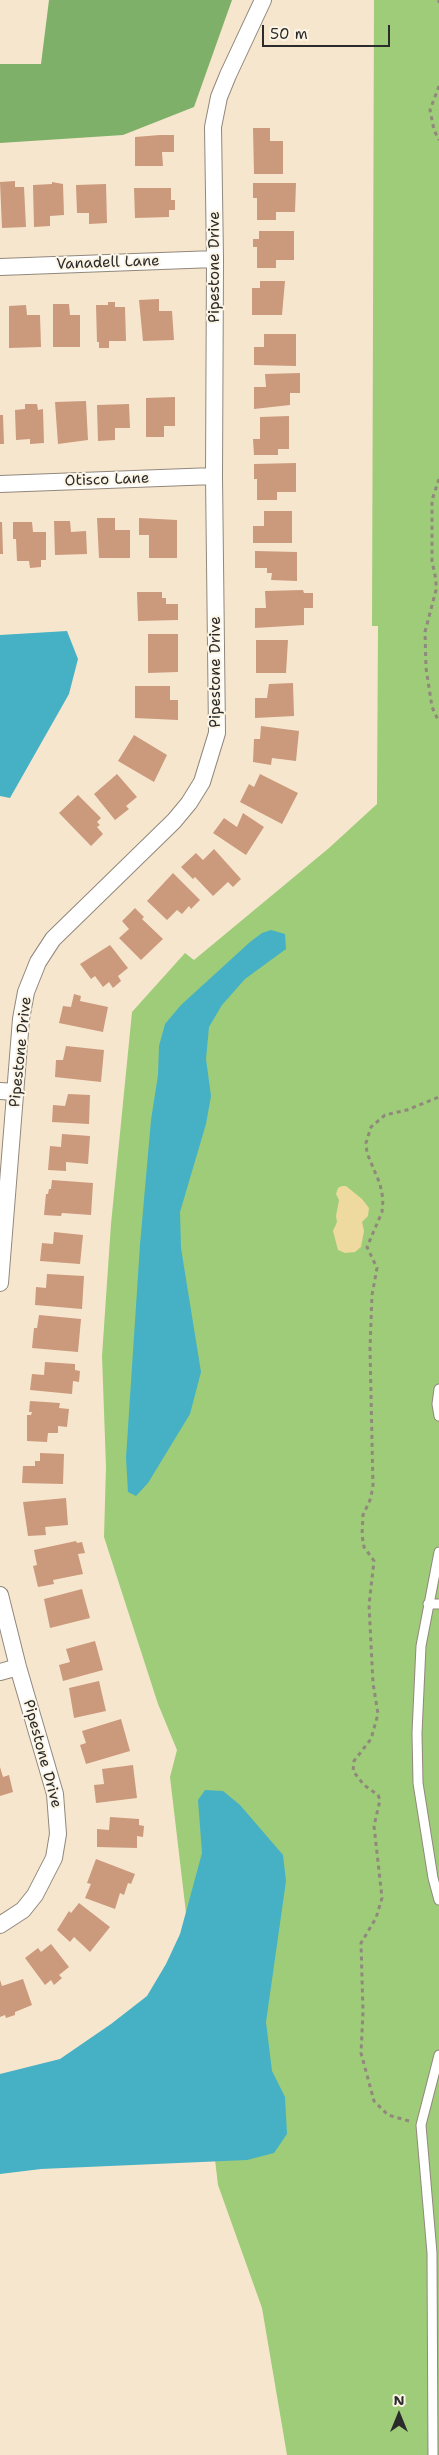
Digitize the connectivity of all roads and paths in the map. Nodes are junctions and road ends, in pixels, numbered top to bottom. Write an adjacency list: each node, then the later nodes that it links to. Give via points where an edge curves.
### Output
1 (263, 0): 4 (street, Pipestone Drive, via 219,97 213,127)
2 (439, 86): 3 (path, via 430,110)
3 (439, 140)
4 (215, 259): 5 (street, Vanadell Lane); 6 (street, Pipestone Drive)
5 (0, 267)
6 (214, 476): 8 (street, Otisco Lane); 10 (street, Pipestone Drive, via 218,703 217,733 210,759 202,782 174,821 64,927 38,962 26,992)
7 (439, 479): 9 (path, via 432,500 432,562 436,590 425,632 432,707)
8 (0, 484)
9 (439, 722)
10 (8, 1091): 12 (street, Pipestone Drive)
11 (439, 1097): 24 (path, via 385,1115 371,1127 366,1143 383,1200 382,1212 368,1247 377,1268 372,1295 370,1348 373,1486 363,1514 362,1535 364,1547 374,1561 368,1605 378,1714 371,1739 354,1761 353,1771 364,1785 378,1794 380,1800 374,1826 382,1898 376,1918 361,1943 361,2053 374,2101 381,2110)
12 (0, 1283)
13 (439, 1389): 14 (lane)
14 (439, 1416)
15 (439, 1552): 17 (lane)
16 (0, 1595): 19 (street, Pipestone Drive)
17 (428, 1604): 18 (lane); 21 (lane, via 421,1646 418,1783)
18 (439, 1604)
19 (18, 1667): 20 (street); 22 (street, Pipestone Drive, via 55,1794 58,1834 54,1858 35,1895 23,1910)
20 (0, 1672)
21 (439, 1900)
22 (0, 1926)
23 (439, 2055): 24 (lane)
24 (421, 2124): 25 (lane, via 432,2253)
25 (433, 2455)

